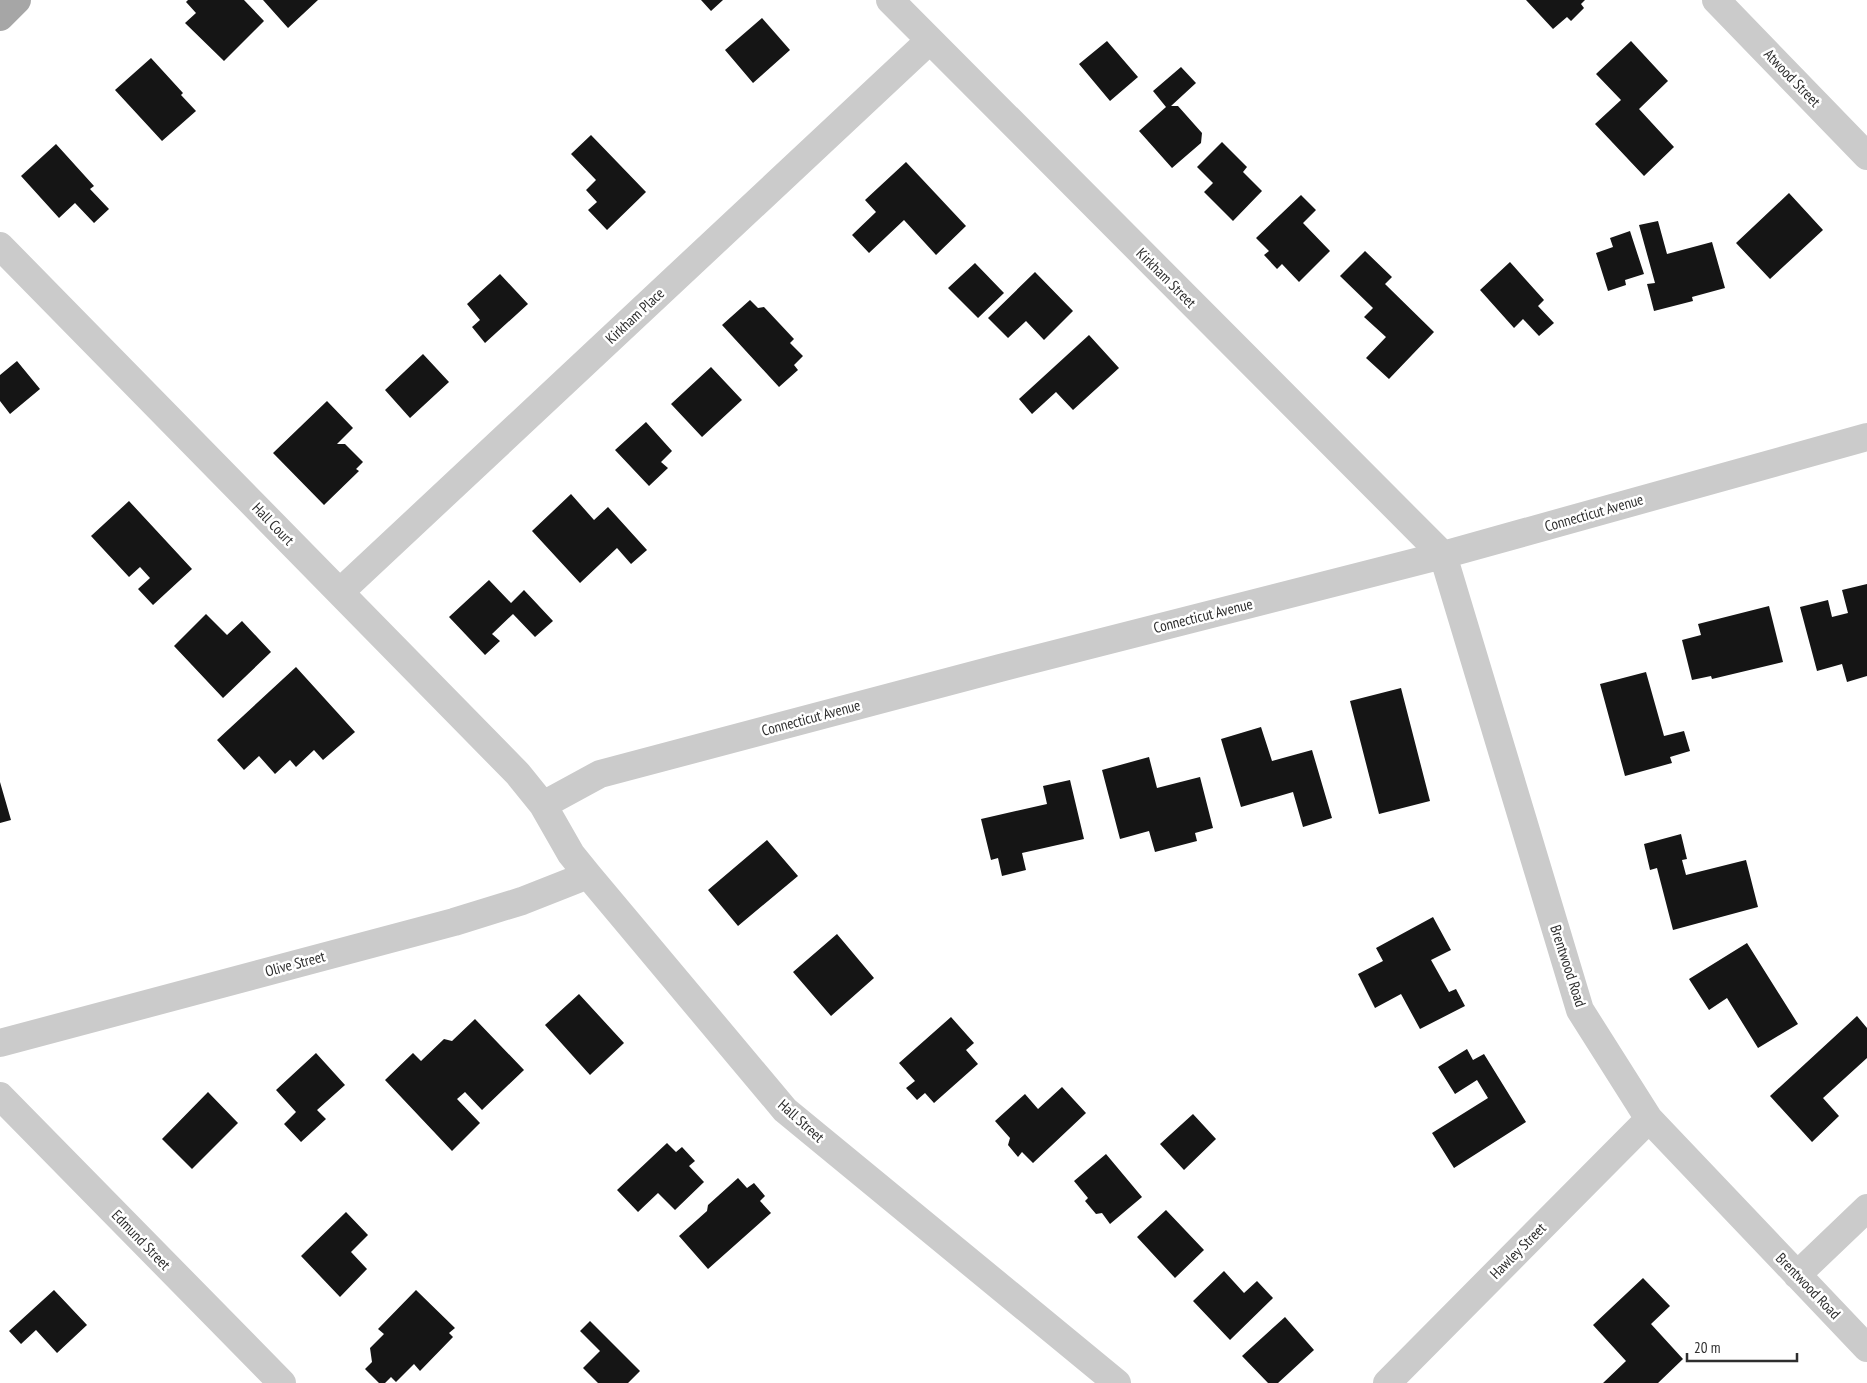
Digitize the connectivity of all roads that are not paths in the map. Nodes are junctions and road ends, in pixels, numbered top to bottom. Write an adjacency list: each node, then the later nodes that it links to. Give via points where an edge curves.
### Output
1 (17, 0): 4 (main road)
2 (890, 0): 5 (street, Kirkham Street)
3 (1716, 0): 6 (street, Atwood Street)
4 (0, 17)
5 (929, 41): 9 (street, Kirkham Street); 10 (street, Kirkham Place)
6 (1867, 156)
7 (0, 246): 10 (street, Hall Court)
8 (1867, 437): 9 (street, Connecticut Avenue)
9 (1443, 555): 11 (street, Connecticut Avenue, via 600,774); 15 (street, Brentwood Road, via 1580,1010)
10 (340, 592): 11 (street, Hall Court, via 518,774)
11 (543, 805): 12 (street, Hall Street, via 571,854)
12 (588, 875): 13 (street, Olive Street, via 522,901 454,922); 20 (street, Hall Street, via 785,1110)
13 (0, 1043)
14 (0, 1096): 19 (street, Edmund Street)
15 (1649, 1120): 17 (street, Brentwood Road); 21 (street, Hawley Street)
16 (1867, 1208): 17 (street)
17 (1797, 1275): 18 (street, Brentwood Road)
18 (1867, 1348)
19 (282, 1383)
20 (1117, 1383)
21 (1387, 1383)

